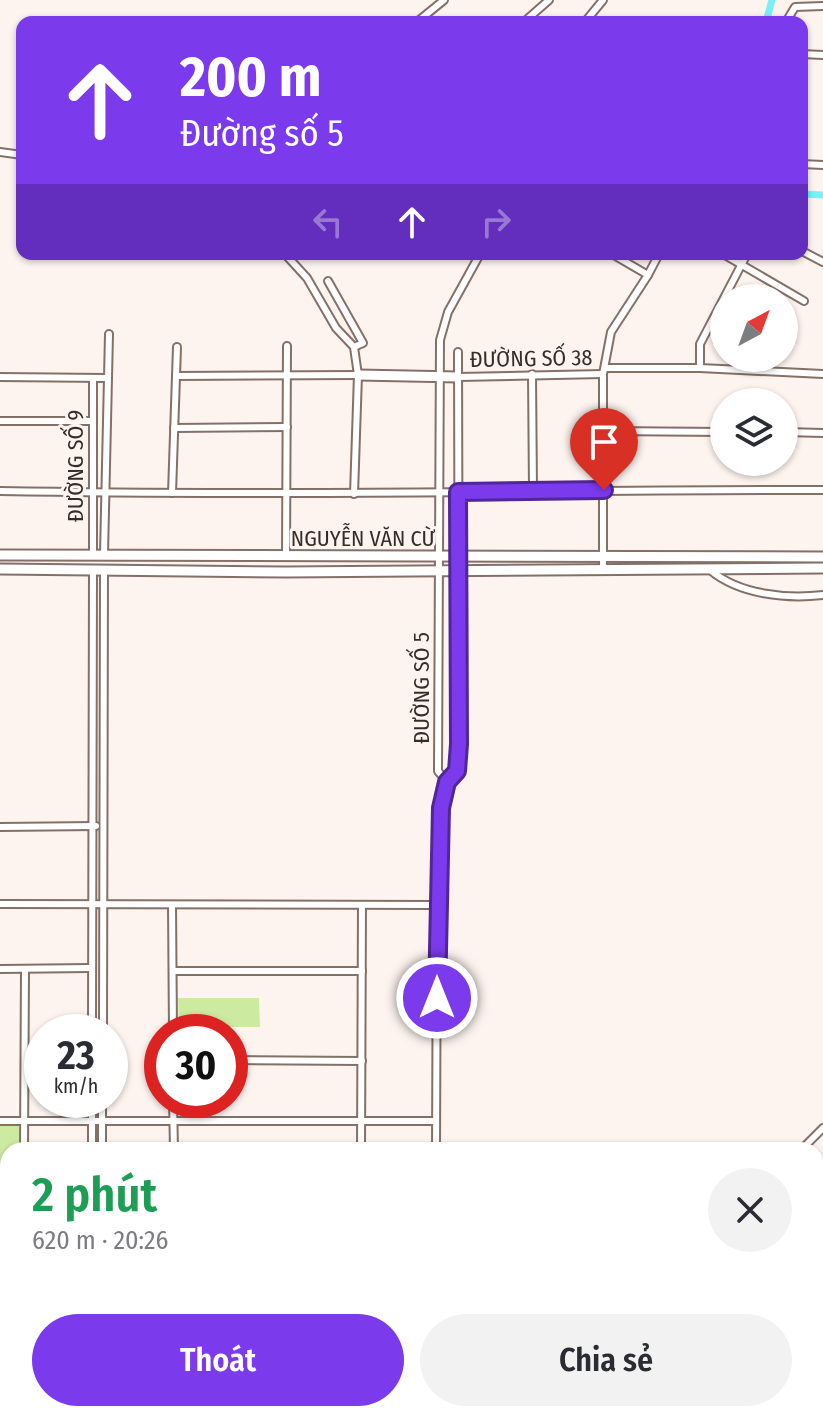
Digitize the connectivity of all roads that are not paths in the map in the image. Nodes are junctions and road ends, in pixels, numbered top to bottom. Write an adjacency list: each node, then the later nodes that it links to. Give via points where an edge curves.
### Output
1 (444, 0): 5 (street)
2 (549, 0): 6 (street)
3 (603, 0): 7 (street)
4 (823, 6): 8 (street, via 795,7)
5 (424, 16)
6 (531, 16)
7 (590, 16)
8 (790, 16)
9 (290, 260): 22 (street)
10 (477, 260): 30 (street, ĐƯỜNG SỐ 5, via 444,322)
11 (623, 260): 16 (street)
12 (656, 260): 16 (street)
13 (734, 260): 15 (street)
14 (744, 260): 15 (street)
15 (742, 264): 18 (street); 24 (street, via 700,344)
16 (648, 275): 25 (street, via 611,332)
17 (328, 281): 22 (street, via 363,343)
18 (804, 301)
19 (109, 334): 35 (street)
20 (287, 346): 28 (street)
21 (177, 347): 31 (street)
22 (354, 347): 29 (street)
23 (458, 352): 33 (street, ĐƯỜNG SỐ 5)
24 (700, 368): 25 (street, ĐƯỜNG SỐ 38); 27 (street, ĐƯỜNG SỐ 38)
25 (604, 371): 26 (street, ĐƯỜNG SỐ 38); 40 (street)
26 (532, 374): 33 (street, ĐƯỜNG SỐ 38); 44 (street)
27 (823, 374)
28 (287, 375): 29 (street); 31 (street); 38 (street)
29 (358, 375): 30 (main road); 54 (street)
30 (439, 375): 33 (main road); 53 (street, ĐƯỜNG SỐ 5)
31 (176, 376): 39 (street)
32 (0, 377): 34 (street)
33 (458, 377): 49 (street, ĐƯỜNG SỐ 5)
34 (93, 378): 35 (street); 37 (street, ĐƯỜNG SỐ 9)
35 (106, 378): 48 (street)
36 (0, 421): 37 (street)
37 (93, 421): 50 (street, ĐƯỜNG SỐ 9)
38 (287, 427): 39 (street); 52 (street)
39 (174, 428): 51 (street)
40 (604, 431): 41 (street); 45 (street)
41 (710, 432)
42 (798, 432): 43 (street)
43 (823, 433)
44 (533, 490): 45 (street); 49 (street)
45 (604, 490): 46 (street); 61 (street)
46 (823, 490)
47 (0, 491): 50 (street)
48 (105, 492): 50 (street); 51 (street); 55 (street)
49 (458, 492): 53 (street); 58 (street, ĐƯỜNG SỐ 5)
50 (93, 493): 55 (street, ĐƯỜNG SỐ 9)
51 (172, 493): 52 (street)
52 (286, 493): 54 (street); 59 (street)
53 (441, 493): 54 (street); 57 (street, ĐƯỜNG SỐ 5)
54 (354, 494)
55 (98, 554): 56 (main road, NGUYỄN VĂN CỪ); 59 (main road, NGUYỄN VĂN CỪ); 65 (main road)
56 (0, 555)
57 (442, 555): 58 (main road, NGUYỄN VĂN CỪ); 59 (main road, NGUYỄN VĂN CỪ); 66 (street, ĐƯỜNG SỐ 5)
58 (459, 555): 61 (main road, NGUYỄN VĂN CỪ); 69 (street, ĐƯỜNG SỐ 5)
59 (286, 557): 70 (main road)
60 (823, 557): 62 (main road, NGUYỄN VĂN CỪ)
61 (603, 558): 62 (main road, NGUYỄN VĂN CỪ); 67 (street)
62 (779, 565): 63 (main road, NGUYỄN VĂN CỪ); 68 (main road, NGUYỄN VĂN CỪ)
63 (823, 568)
64 (0, 569): 65 (main road, NGUYỄN VĂN CỪ)
65 (98, 570): 70 (main road, NGUYỄN VĂN CỪ); 73 (street); 74 (street)
66 (440, 570): 69 (main road, NGUYỄN VĂN CỪ); 70 (main road, NGUYỄN VĂN CỪ); 72 (street, ĐƯỜNG SỐ 5, via 438,771)
67 (603, 570): 68 (main road, NGUYỄN VĂN CỪ); 69 (main road, NGUYỄN VĂN CỪ)
68 (710, 570): 71 (street, via 723,581 760,592 794,598)
69 (458, 571): 72 (street, ĐƯỜNG SỐ 5, via 458,758 457,771)
70 (286, 572)
71 (823, 595)
72 (447, 782): 81 (street)
73 (92, 826): 74 (street); 75 (street); 77 (street)
74 (103, 826): 78 (street)
75 (0, 827)
76 (0, 904): 77 (street)
77 (92, 905): 78 (street); 82 (street)
78 (104, 905): 79 (street); 88 (street)
79 (172, 905): 80 (street); 85 (street)
80 (362, 905): 81 (street); 86 (street)
81 (437, 905): 99 (street)
82 (91, 968): 84 (street); 87 (street)
83 (0, 969): 84 (street)
84 (25, 969): 94 (street)
85 (173, 971): 86 (street); 89 (street)
86 (362, 971): 91 (street)
87 (92, 1014)
88 (103, 1014)
89 (173, 1014)
90 (248, 1060): 91 (street)
91 (362, 1061): 98 (street)
92 (174, 1118): 97 (street)
93 (0, 1121): 94 (street)
94 (25, 1121): 95 (street); 100 (street)
95 (92, 1121): 96 (street); 101 (street)
96 (102, 1121): 97 (street); 102 (street)
97 (174, 1121): 98 (street); 103 (street)
98 (361, 1121): 99 (street); 104 (street)
99 (436, 1121): 105 (street)
100 (24, 1142)
101 (92, 1142)
102 (102, 1142)
103 (174, 1142)
104 (361, 1142)
105 (436, 1142)

